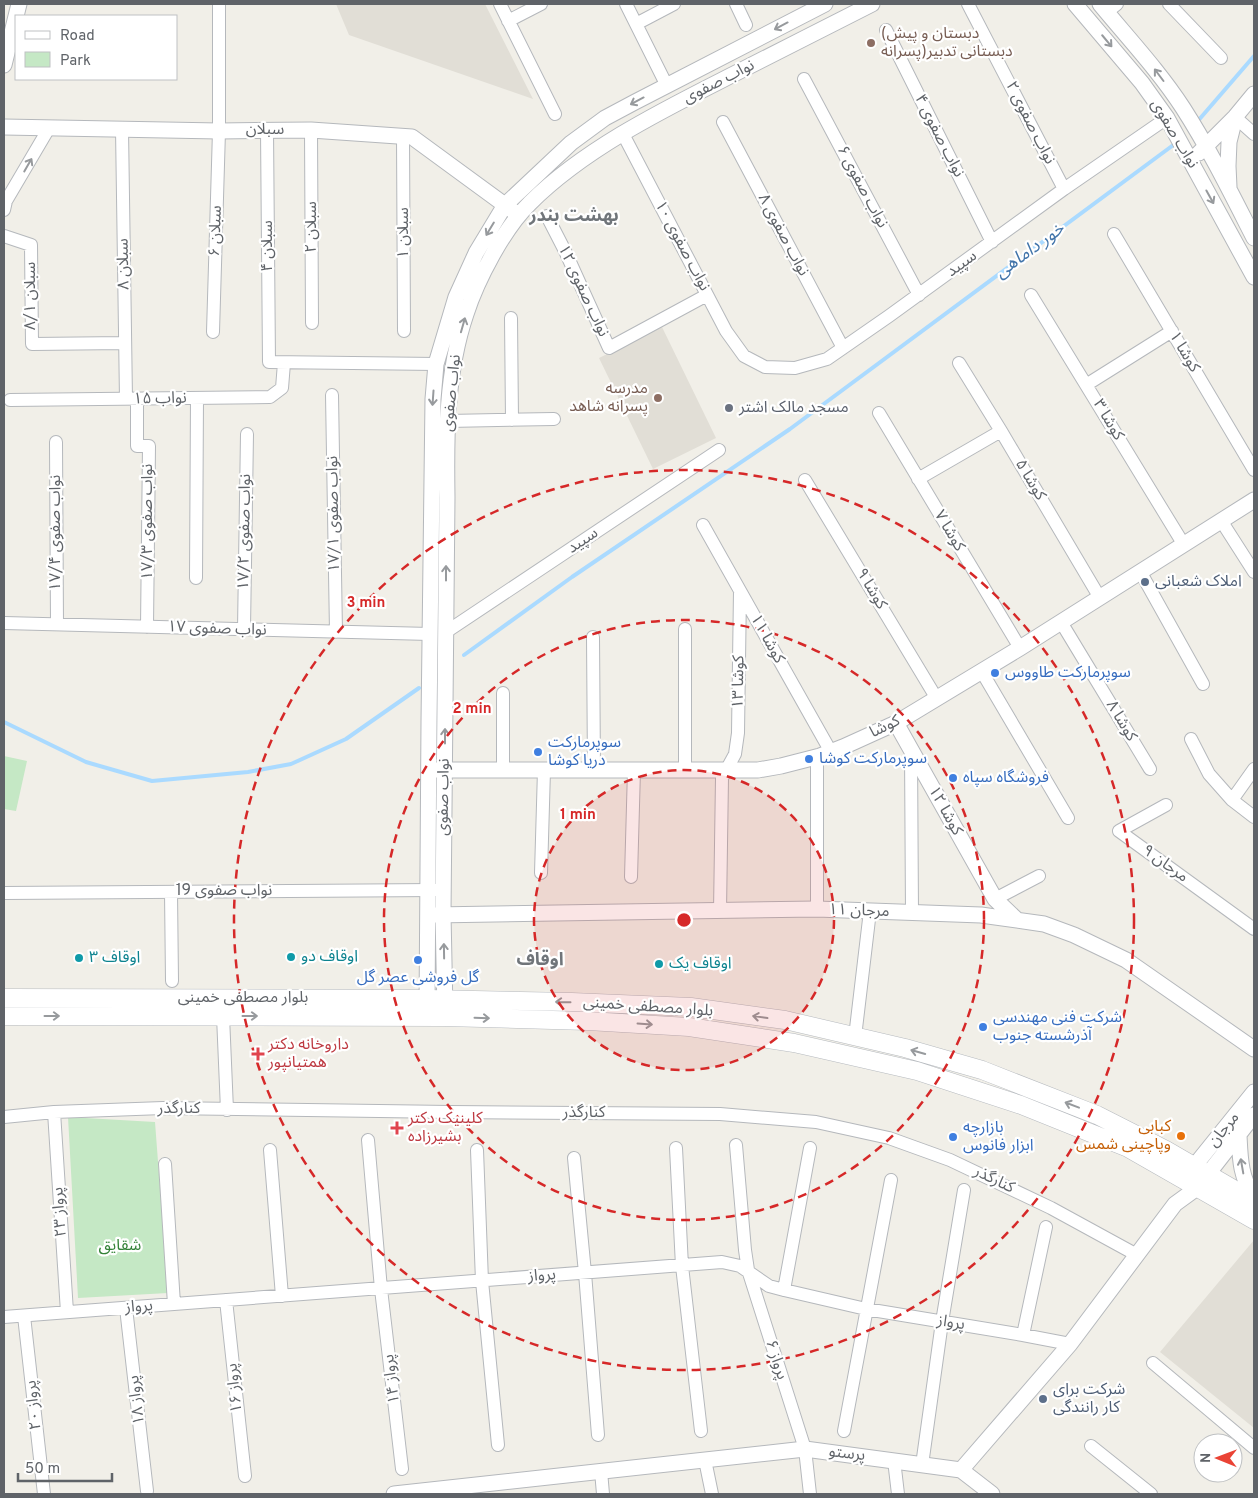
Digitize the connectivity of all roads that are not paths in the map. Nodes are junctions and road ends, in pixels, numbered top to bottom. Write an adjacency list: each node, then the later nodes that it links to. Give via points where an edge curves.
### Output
1 (219, 4): 36 (street, سبلان ۶)
2 (500, 4): 16 (street)
3 (541, 4): 16 (street)
4 (626, 4): 17 (street)
5 (674, 4): 17 (street)
6 (736, 4): 18 (street)
7 (824, 4): 23 (street, نواب صفوی, one-way to 23)
8 (839, 4): 14 (street)
9 (872, 4): 14 (street, نواب صفوی)
10 (968, 4): 42 (street, نواب صفوی ۲)
11 (1075, 4): 30 (street, نواب صفوی, one-way to 30, via 1142,83)
12 (1169, 4): 20 (street)
13 (1108, 7): 26 (street, نواب صفوی, one-way to 13)
14 (846, 17): 25 (street, نواب صفوی)
15 (15, 21): 21 (street)
16 (508, 21): 27 (street)
17 (636, 24): 23 (street)
18 (746, 25)
19 (886, 30): 51 (street, نواب صفوی ۴)
20 (1221, 58)
21 (4, 66)
22 (804, 79): 54 (street, نواب صفوی ۶)
23 (667, 86): 25 (street); 45 (street, نواب صفوی, one-way to 45, via 605,118 571,143)
24 (1254, 94): 28 (street)
25 (677, 104): 37 (street, نواب صفوی)
26 (1185, 111): 30 (street); 40 (street, نواب صفوی)
27 (555, 114)
28 (1235, 118): 38 (street); 40 (street); 43 (street, via 1229,142)
29 (722, 122): 62 (street, نواب صفوی ۸)
30 (1170, 123): 41 (street, نواب صفوی); 42 (street, سپید)
31 (4, 127): 32 (street, سبلان)
32 (49, 128): 33 (street, سبلان); 44 (street, one-way to 32)
33 (122, 129): 36 (street, سبلان); 61 (street, سبلان ۸)
34 (267, 130): 35 (street, سبلان); 36 (street, سبلان); 64 (street, سبلان ۴, via 269,362)
35 (311, 130): 39 (street, سبلان); 57 (street, سبلان ۲)
36 (219, 131): 60 (street, سبلان ۶)
37 (623, 134): 46 (street, نواب صفوی, via 564,173); 53 (street, نواب صفوی ۱۰)
38 (1254, 134)
39 (403, 136): 45 (street, سبلان, via 412,138); 58 (street, سبلان ۱)
40 (1204, 144): 41 (street); 43 (street, نواب صفوی)
41 (1188, 157): 52 (street, نواب صفوی, one-way to 52)
42 (1064, 189): 51 (street, سپید)
43 (1230, 191): 50 (street, نواب صفوی)
44 (4, 201)
45 (505, 205): 46 (street, سبلان); 66 (street, نواب صفوی, one-way to 66, via 476,253 456,296)
46 (519, 215): 75 (street, نواب صفوی, one-way to 46, via 455,353 466,314 480,280)
47 (547, 216): 53 (street, نواب صفوی ۱۲, via 609,348)
48 (1114, 234): 59 (street, کوشا ۱)
49 (4, 236): 61 (street, سبلان ۸/۱, via 31,244 32,344)
50 (1254, 238)
51 (992, 242): 54 (street, سپید)
52 (1254, 277)
53 (707, 295): 63 (street, نواب صفوی ۱۰)
54 (920, 295): 62 (street, سپید)
55 (1031, 295): 67 (street, کوشا ۳)
56 (511, 318): 74 (street)
57 (312, 323)
58 (404, 331)
59 (1172, 331): 67 (street); 81 (street, کوشا ۱)
60 (213, 332)
61 (125, 343): 70 (street, سبلان ۸)
62 (843, 348): 63 (street, سپید, via 827,359 795,368 765,367)
63 (744, 356)
64 (284, 363): 66 (street); 69 (street, نواب ۱۵, via 282,388 270,397)
65 (959, 363): 76 (street, کوشا ۵)
66 (436, 364): 78 (street, نواب صفوی, one-way to 78, via 433,398)
67 (1086, 385): 87 (street, کوشا ۳)
68 (332, 396): 99 (street, نواب صفوی ۱۷/۱)
69 (197, 398): 70 (street, نواب ۱۵); 90 (street)
70 (131, 399): 71 (street, نواب ۱۵); 96 (street, نواب صفوی ۱۷/۳, via 137,446 149,446)
71 (10, 400)
72 (879, 413): 82 (street, کوشا ۷)
73 (554, 419): 74 (street)
74 (512, 420): 75 (street)
75 (448, 421): 78 (street, نواب صفوی)
76 (1001, 431): 82 (street); 92 (street, کوشا ۵)
77 (246, 434): 97 (street, نواب صفوی ۱۷/۲)
78 (439, 438): 100 (street, نواب صفوی, one-way to 78); 101 (street, نواب صفوی)
79 (56, 442): 95 (street, نواب صفوی ۱۷/۴)
80 (719, 450): 100 (street, سپید)
81 (1254, 470)
82 (918, 479): 103 (street, کوشا ۷)
83 (805, 480): 107 (street, کوشا ۹)
84 (1254, 500): 85 (street, کوشا)
85 (1222, 522): 87 (street, کوشا); 88 (street)
86 (703, 525): 91 (street, کوشا ۱۱)
87 (1184, 545): 89 (street, کوشا)
88 (1254, 572)
89 (1140, 573): 92 (street, کوشا); 105 (street)
90 (196, 578)
91 (740, 591): 111 (street, کوشا ۱۱); 121 (street, کوشا ۱۳, via 738,733 735,754)
92 (1100, 598): 93 (street, کوشا)
93 (1061, 622): 103 (street, کوشا); 112 (street, کوشا ۸)
94 (4, 623): 95 (street, نواب صفوی ۱۷)
95 (57, 624): 96 (street, نواب صفوی ۱۷)
96 (147, 627): 97 (street, نواب صفوی ۱۷)
97 (244, 629): 99 (street, نواب صفوی ۱۷)
98 (685, 629): 120 (street)
99 (336, 632): 101 (street, نواب صفوی ۱۷)
100 (446, 632): 115 (street, نواب صفوی, one-way to 100)
101 (430, 634): 114 (street, نواب صفوی)
102 (593, 637): 118 (street)
103 (1020, 648): 104 (street, کوشا)
104 (982, 672): 107 (street, کوشا); 125 (street)
105 (1203, 684)
106 (503, 693): 116 (street)
107 (936, 699): 108 (street, کوشا)
108 (896, 723): 110 (street, کوشا ۱۲); 111 (street, کوشا)
109 (1191, 739): 122 (street, via 1209,774)
110 (911, 750): 133 (street, کوشا ۱۲); 137 (street)
111 (824, 754): 121 (street, کوشا, via 758,770); 134 (street)
112 (1150, 769)
113 (1254, 769): 122 (street)
114 (429, 770): 115 (street, کوشا); 129 (street, نواب صفوی)
115 (445, 770): 116 (street, کوشا); 130 (street, نواب صفوی)
116 (503, 770): 117 (street, کوشا)
117 (544, 770): 118 (street, کوشا); 126 (street)
118 (594, 770): 119 (street, کوشا)
119 (634, 770): 120 (street, کوشا); 127 (street)
120 (685, 770): 121 (street, کوشا)
121 (726, 770): 135 (street, کوشا ۱۳, via 722,778)
122 (1232, 800): 124 (street)
123 (1166, 804): 141 (street, مرجان ۹, via 1119,831)
124 (1254, 817)
125 (1068, 818)
126 (541, 873)
127 (631, 876)
128 (1039, 876): 133 (street)
129 (428, 890): 130 (street, نواب صفوی 19); 131 (street, نواب صفوی 19); 139 (street, نواب صفوی)
130 (443, 890): 138 (street, نواب صفوی)
131 (171, 892): 132 (street, نواب صفوی 19); 142 (street)
132 (4, 893)
133 (994, 899): 140 (street, کوشا ۱۲)
134 (817, 909): 135 (street, مرجان ۱۱); 136 (street, مرجان ۱۱)
135 (720, 911): 138 (street, مرجان ۱۱)
136 (870, 911): 137 (street, مرجان ۱۱); 147 (street)
137 (912, 913): 140 (street, مرجان ۱۱, via 981,915)
138 (443, 914): 139 (street, مرجان ۱۱); 144 (street, نواب صفوی, one-way to 138)
139 (427, 915): 144 (street, نواب صفوی)
140 (1018, 920): 148 (street, مرجان ۱۱, via 1044,924 1126,960)
141 (1254, 929)
142 (172, 981)
143 (4, 998): 144 (main road, بلوار مصطفی خمینی)
144 (436, 1008): 146 (main road, بلوار مصطفی خمینی, one-way to 144); 147 (main road, بلوار مصطفی خمینی, one-way to 144, via 785,1020 691,1008 572,1002); 163 (main road, بلوار مصطفی خمینی, one-way to 163, via 690,1027 794,1044 917,1071 1021,1105)
145 (4, 1016): 146 (main road, بلوار مصطفی خمینی, one-way to 146)
146 (223, 1016): 150 (street)
147 (855, 1036): 163 (main road, بلوار مصطفی خمینی, one-way to 147, via 1097,1115 982,1070)
148 (1254, 1049)
149 (1254, 1092): 163 (street, مرجان)
150 (227, 1110): 151 (street, کنارگذر, via 163,1108); 170 (street, کنارگذر, via 720,1114 816,1122 889,1138 950,1160 1051,1208)
151 (54, 1112): 153 (street, کنارگذر); 182 (street, پرواز ۲۳)
152 (1254, 1115): 154 (street, مرجان)
153 (4, 1116)
154 (1239, 1134): 163 (street, مرجان); 166 (street, one-way to 154, via 1245,1180)
155 (368, 1140): 175 (street, پرواز ۱۴)
156 (736, 1145): 172 (street, پرواز ۶)
157 (676, 1148): 171 (street)
158 (810, 1148): 176 (street)
159 (270, 1150): 177 (street)
160 (477, 1150): 174 (street)
161 (574, 1158): 173 (street)
162 (165, 1164): 179 (street)
163 (1196, 1178): 167 (main road, بلوار مصطفی خمینی); 168 (main road, بلوار مصطفی خمینی); 170 (street)
164 (891, 1180): 181 (street)
165 (964, 1190): 185 (street)
166 (1254, 1195)
167 (1254, 1201)
168 (1254, 1220)
169 (1046, 1227): 186 (street)
170 (1136, 1255): 187 (street)
171 (682, 1266): 172 (street, پرواز, via 722,1262); 173 (street, پرواز); 189 (street)
172 (748, 1270): 176 (street, پرواز, via 768,1286); 195 (street, پرواز ۶)
173 (585, 1273): 174 (street, پرواز); 191 (street)
174 (482, 1281): 175 (street, پرواز); 192 (street)
175 (381, 1289): 177 (street, پرواز); 199 (street, پرواز ۱۴)
176 (784, 1290): 181 (street, پرواز)
177 (282, 1296): 178 (street, پرواز)
178 (226, 1300): 179 (street, پرواز); 202 (street, پرواز ۱۶)
179 (174, 1304): 180 (street, پرواز)
180 (126, 1308): 182 (street, پرواز); 204 (street, پرواز ۱۸)
181 (866, 1309): 185 (street, پرواز); 190 (street)
182 (67, 1312): 183 (street, پرواز)
183 (24, 1316): 184 (street, پرواز); 206 (street, پرواز ۲۰)
184 (4, 1317)
185 (942, 1322): 186 (street, پرواز); 198 (street)
186 (1023, 1335): 187 (street, پرواز)
187 (1070, 1344): 200 (street)
188 (1153, 1363): 194 (street)
189 (701, 1431)
190 (844, 1431)
191 (598, 1435)
192 (498, 1445)
193 (1091, 1446): 212 (street)
194 (1254, 1448)
195 (805, 1449): 196 (street, پرستو); 197 (street, پرستو); 210 (street, پرواز ۶)
196 (705, 1460): 201 (street, پرستو); 209 (street)
197 (894, 1460): 198 (street, پرستو); 211 (street)
198 (922, 1465): 200 (street, پرستو)
199 (402, 1469)
200 (961, 1470): 205 (street)
201 (601, 1471): 203 (street, پرستو); 208 (street)
202 (244, 1476)
203 (471, 1490): 207 (street, پرستو)
204 (148, 1491)
205 (989, 1493)
206 (44, 1494)
207 (394, 1494)
208 (603, 1494)
209 (712, 1494)
210 (810, 1494)
211 (898, 1494)
212 (1151, 1494)

